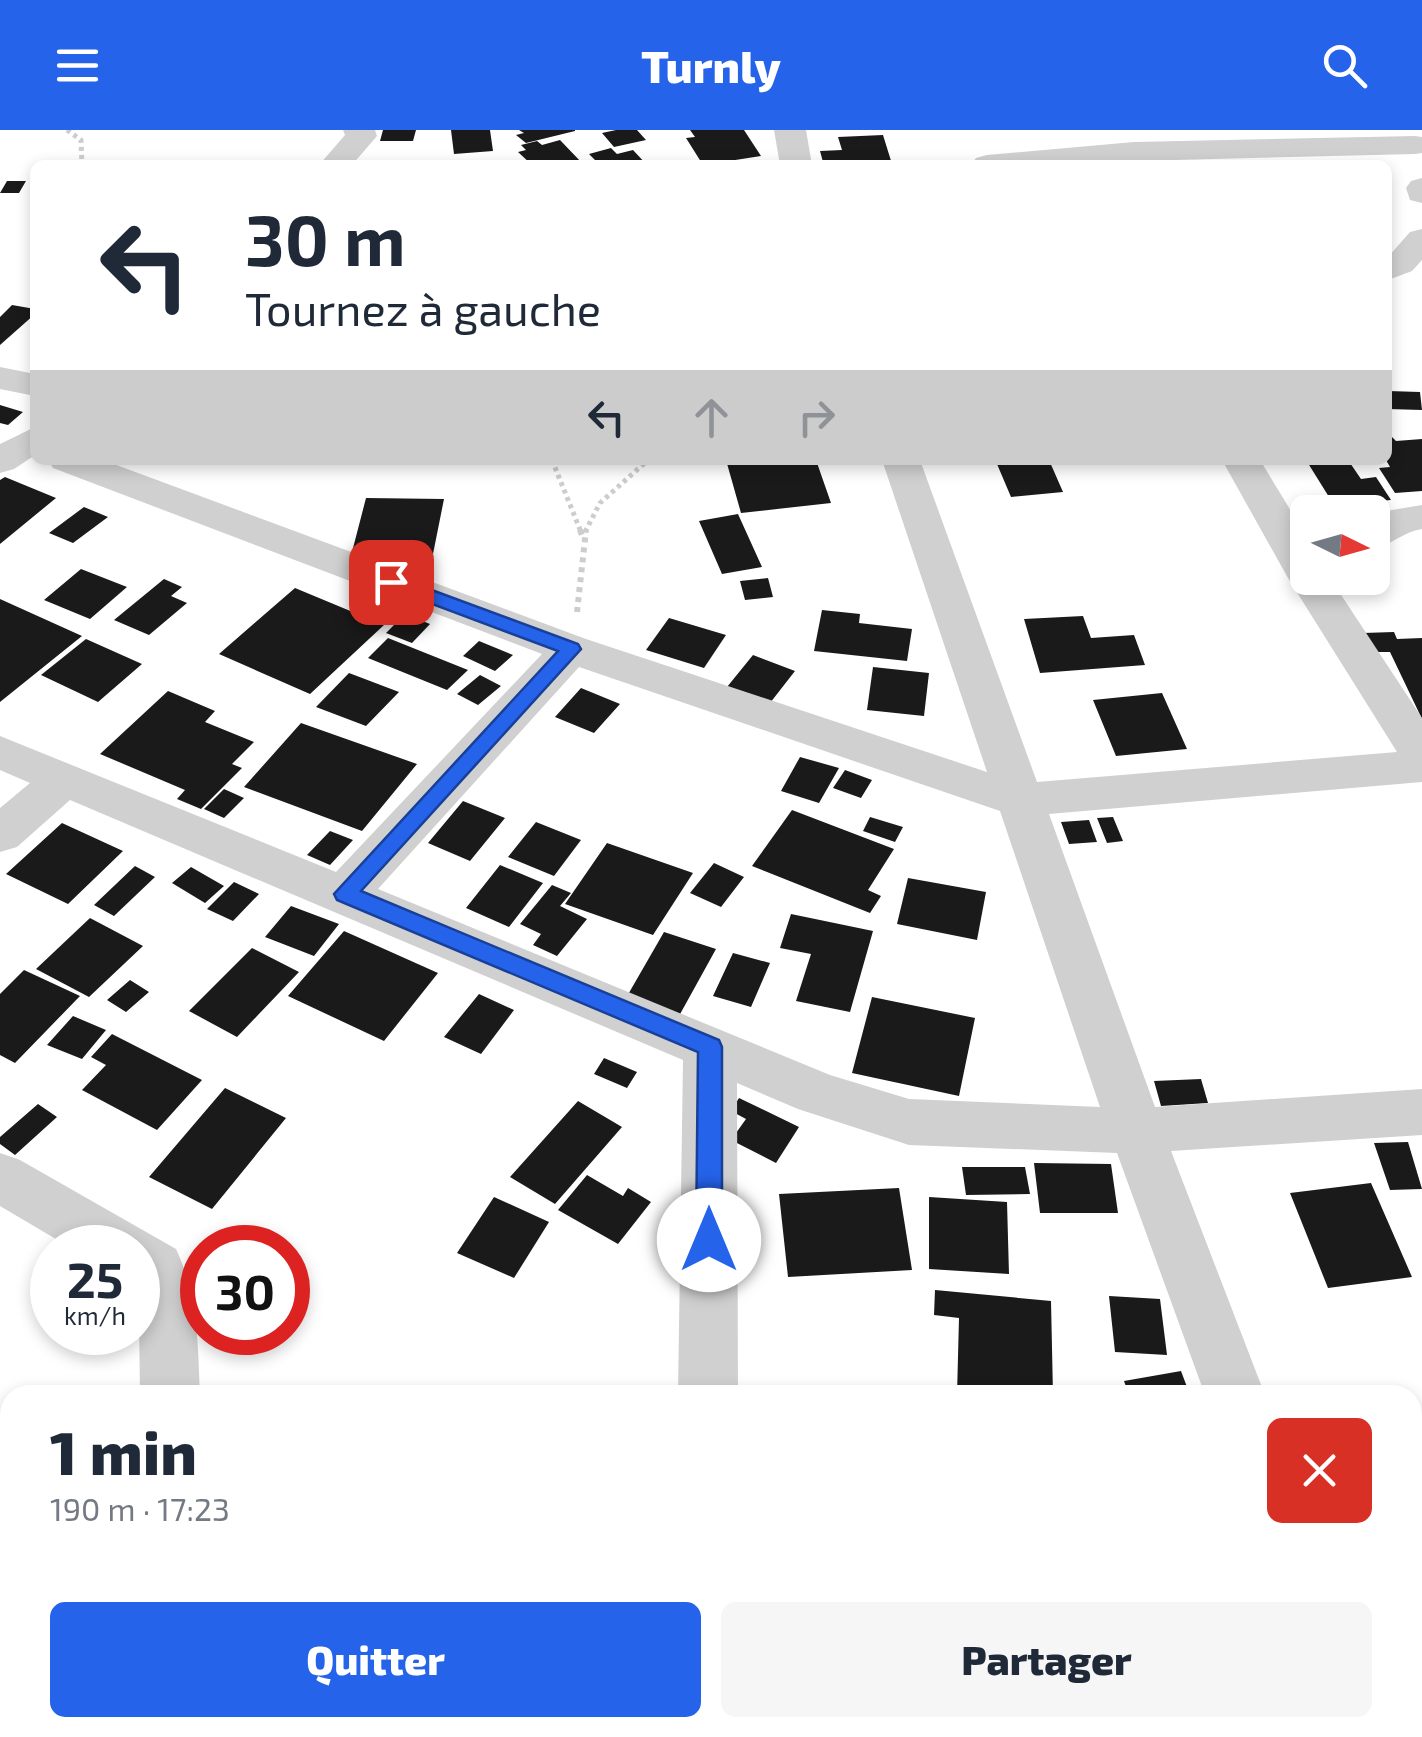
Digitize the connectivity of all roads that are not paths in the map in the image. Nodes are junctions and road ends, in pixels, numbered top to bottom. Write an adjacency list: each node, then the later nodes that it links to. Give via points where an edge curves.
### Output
1 (359, 130): 4 (street)
2 (790, 130): 5 (street)
3 (1413, 142): 6 (street)
4 (339, 160)
5 (795, 160)
6 (1040, 160)
7 (1422, 239): 8 (street)
8 (1392, 268)
9 (0, 378): 10 (street)
10 (30, 384)
11 (74, 465): 18 (street)
12 (902, 465): 23 (street)
13 (1244, 465): 16 (street)
14 (1422, 517): 15 (street)
15 (1390, 524)
16 (1290, 536)
17 (1327, 595): 20 (street)
18 (571, 649): 23 (street); 25 (street)
19 (0, 752): 22 (street)
20 (1422, 754)
21 (1422, 766): 23 (street)
22 (64, 780): 24 (street); 25 (street)
23 (1020, 800): 28 (street)
24 (0, 836)
25 (345, 894): 26 (street)
26 (710, 1047): 28 (street, via 817,1093 909,1122); 33 (street)
27 (1422, 1112): 28 (street)
28 (1136, 1131): 34 (street)
29 (4, 1184): 30 (street)
30 (80, 1225)
31 (160, 1286): 32 (street)
32 (170, 1385)
33 (708, 1385)
34 (1231, 1385)

